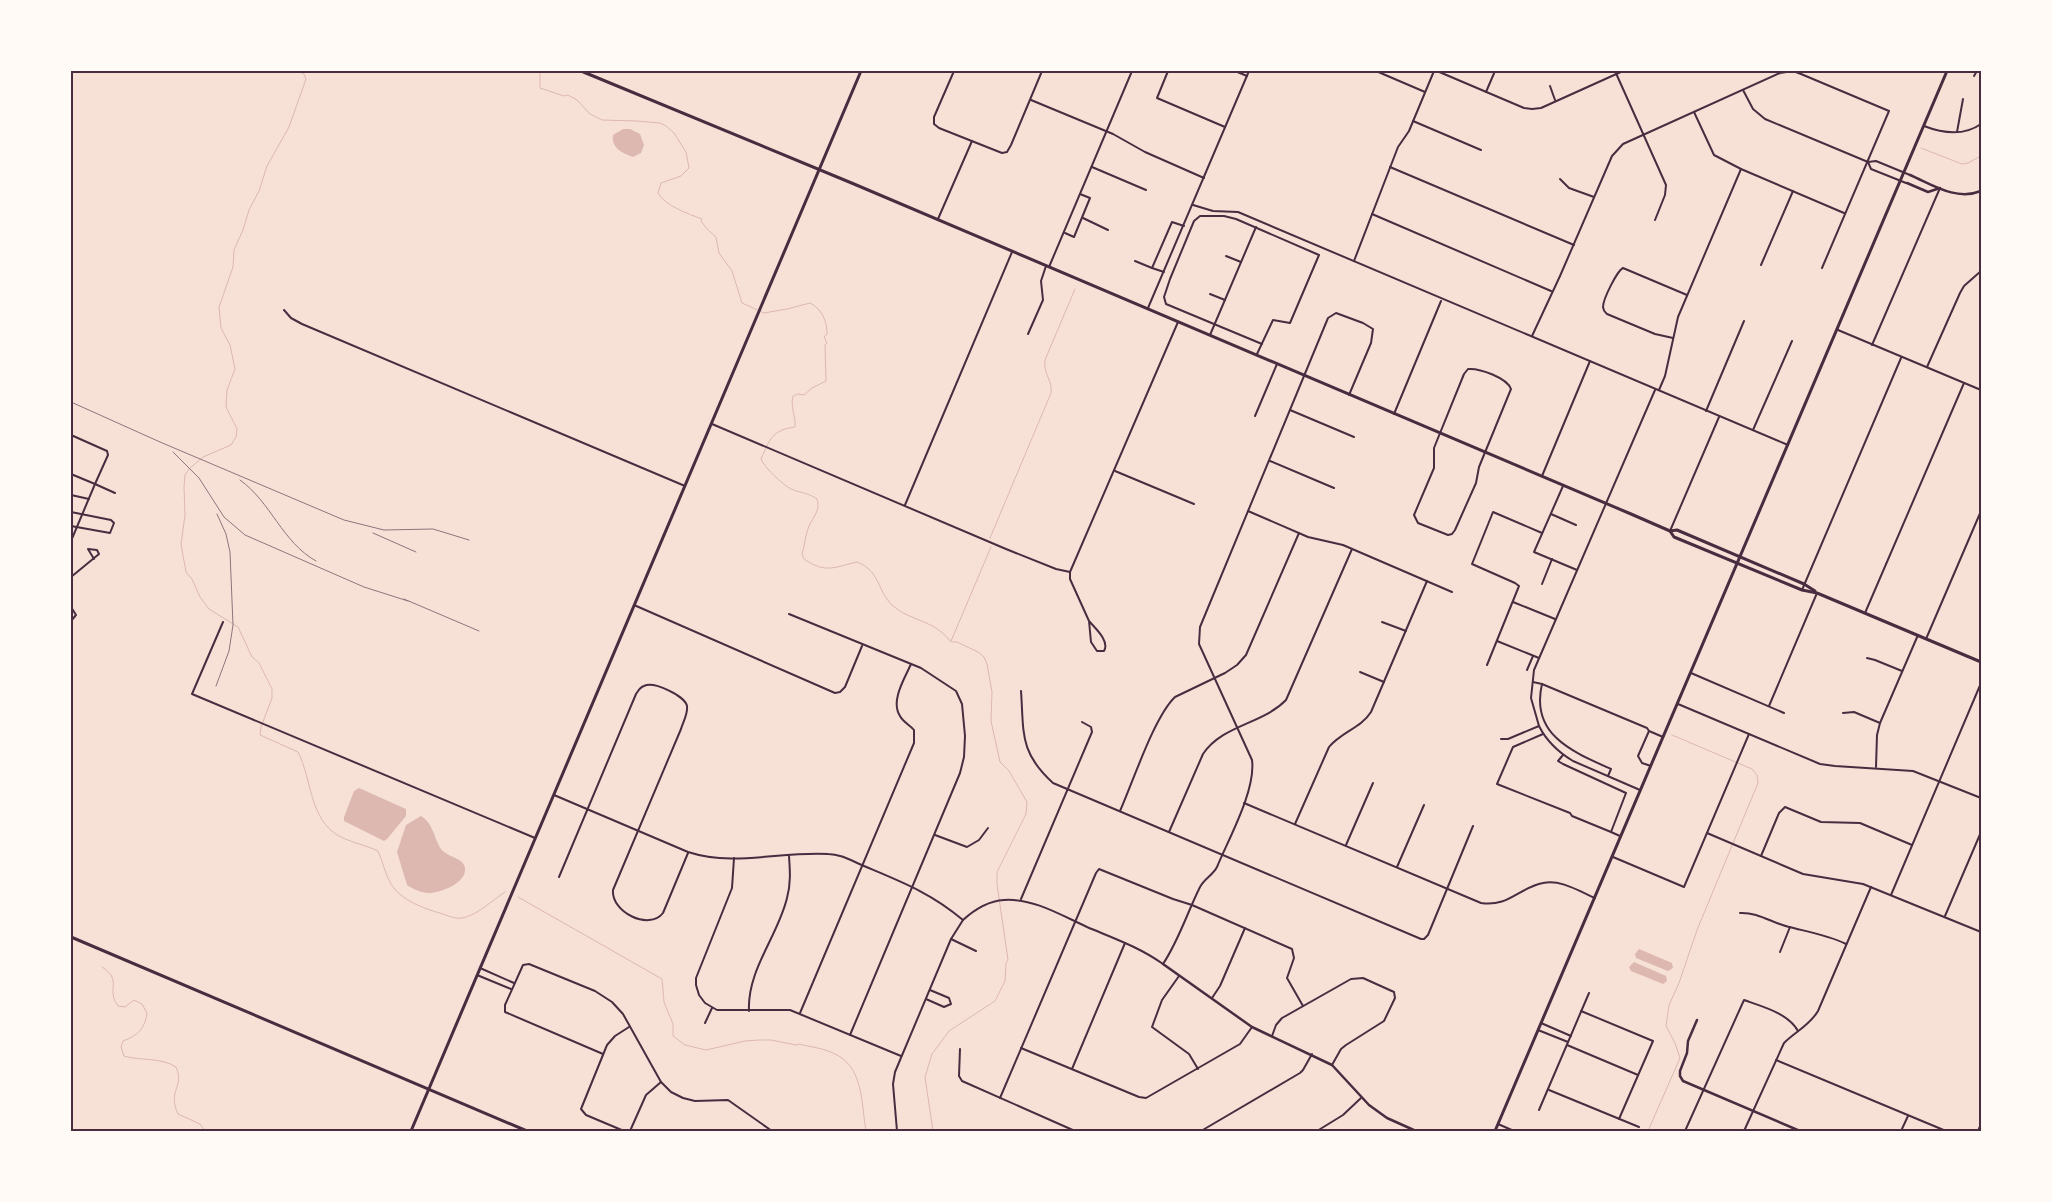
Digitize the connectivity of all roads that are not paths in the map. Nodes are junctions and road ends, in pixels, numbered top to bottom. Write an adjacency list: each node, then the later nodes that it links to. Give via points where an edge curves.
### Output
1 (581, 71): 38 (main road)
2 (860, 71): 38 (main road)
3 (954, 71): 33 (street, via 934,124)
4 (1042, 71): 23 (street)
5 (1132, 71): 30 (street)
6 (1168, 71): 29 (street, via 1157,98)
7 (1235, 71): 16 (street)
8 (1249, 71): 16 (street)
9 (1376, 71): 20 (street)
10 (1436, 71): 20 (street); 21 (street)
11 (1495, 71): 21 (street)
12 (1623, 71): 15 (street)
13 (1947, 71): 28 (main road)
14 (1977, 71): 17 (street)
15 (1616, 73): 24 (street); 32 (street)
16 (1247, 76): 29 (street)
17 (1974, 76)
18 (1550, 86): 24 (street)
19 (1743, 90): 25 (street); 35 (street, via 1759,116); 35 (street, via 1780,73 1793,71 1889,111)
20 (1425, 92): 26 (street)
21 (1486, 92): 24 (street, via 1528,109 1541,108)
22 (1963, 99): 31 (street)
23 (1030, 100): 30 (street); 33 (street, via 1007,152)
24 (1556, 101)
25 (1694, 112): 32 (street); 39 (street, via 1714,155)
26 (1413, 121): 34 (street); 37 (street)
27 (1981, 124): 31 (street, via 1971,130)
28 (1924, 126): 31 (street); 40 (main road)
29 (1225, 127): 42 (street)
30 (1106, 132): 36 (street); 42 (street)
31 (1957, 132)
32 (1644, 135): 53 (street, via 1623,144 1614,152); 59 (street, via 1666,185 1666,195)
33 (972, 141): 58 (street)
34 (1481, 150)
35 (1868, 162): 40 (street, via 1876,161); 44 (street, via 1871,168); 55 (street)
36 (1092, 167): 49 (street); 52 (street)
37 (1390, 167): 56 (street); 66 (street)
38 (819, 169): 58 (main road); 112 (main road)
39 (1741, 170): 50 (street); 80 (street)
40 (1904, 172): 41 (street); 44 (main road)
41 (1910, 175): 45 (street)
42 (1204, 178): 54 (street)
43 (1560, 179): 53 (street, via 1569,188)
44 (1900, 180): 46 (street); 88 (main road)
45 (1922, 180): 47 (street); 48 (street)
46 (1907, 183): 47 (street)
47 (1919, 188): 48 (street, via 1928,192)
48 (1940, 188): 51 (street, via 1969,195); 95 (street)
49 (1146, 190)
50 (1793, 191): 55 (street); 72 (street)
51 (1981, 191)
52 (1080, 194): 57 (street, via 1090,198); 63 (street)
53 (1594, 197): 66 (street)
54 (1193, 206): 60 (street); 70 (street, via 1238,212)
55 (1845, 213): 75 (street)
56 (1372, 214): 70 (street); 78 (street)
57 (1082, 218): 62 (street); 63 (street, via 1074,237)
58 (938, 220): 67 (main road)
59 (1655, 220)
60 (1184, 226): 64 (street); 74 (street, via 1172,222)
61 (1256, 227): 65 (street, via 1230,217 1200,216 1194,221); 71 (street); 94 (street, via 1319,255 1290,323 1272,320)
62 (1108, 230)
63 (1064, 232): 73 (street)
64 (1180, 234): 65 (street); 77 (street)
65 (1188, 236): 87 (street, via 1164,297 1166,304)
66 (1574, 245): 78 (street)
67 (1012, 252): 73 (main road); 132 (street)
68 (1226, 256): 71 (street)
69 (1135, 261): 74 (street)
70 (1354, 261): 82 (street)
71 (1241, 262): 81 (street)
72 (1761, 265)
73 (1048, 267): 83 (main road); 89 (street, via 1041,281 1043,300)
74 (1152, 268): 77 (street)
75 (1822, 268)
76 (1981, 271): 100 (street, via 1960,293)
77 (1164, 272): 83 (street)
78 (1552, 291): 91 (street)
79 (1210, 294): 81 (street)
80 (1688, 295): 92 (street); 92 (street, via 1623,268 1617,273 1604,303 1605,312 1655,334)
81 (1225, 300): 87 (street)
82 (1442, 300): 91 (street); 109 (street)
83 (1148, 309): 86 (main road)
84 (284, 310): 124 (street, via 302,324)
85 (1744, 321): 108 (street)
86 (1178, 322): 90 (main road); 120 (street)
87 (1214, 325): 90 (street); 94 (street)
88 (1837, 330): 95 (street); 117 (main road)
89 (1028, 334)
90 (1210, 335): 96 (main road)
91 (1532, 336): 98 (street)
92 (1673, 338): 104 (street, via 1666,376)
93 (1792, 341): 113 (street)
94 (1262, 344): 96 (street)
95 (1872, 345): 97 (street)
96 (1257, 356): 99 (main road)
97 (1901, 358): 100 (street); 155 (street)
98 (1590, 361): 103 (street); 122 (street)
99 (1277, 364): 101 (main road); 110 (street)
100 (1927, 368): 102 (street)
101 (1304, 376): 106 (main road); 106 (street, via 1328,318 1336,313 1342,314 1373,329 1371,343); 107 (street)
102 (1964, 383): 105 (street); 162 (street)
103 (1655, 389): 104 (street); 131 (street)
104 (1659, 390): 108 (street)
105 (1981, 390)
106 (1349, 394): 109 (main road)
107 (1290, 410): 116 (street); 119 (street)
108 (1706, 411): 111 (street)
109 (1394, 414): 114 (main road)
110 (1255, 416)
111 (1719, 417): 113 (street); 141 (street)
112 (711, 424): 124 (main road); 132 (street)
113 (1752, 431): 117 (street)
114 (1440, 433): 118 (main road); 118 (street, via 1468,369 1503,380 1511,389); 118 (street, via 1434,448 1434,468 1414,515 1418,523 1433,530 1452,534 1476,483)
115 (71, 435): 123 (street, via 107,451 108,456)
116 (1354, 437)
117 (1788, 445): 146 (main road)
118 (1485, 452): 122 (main road)
119 (1269, 460): 126 (street); 133 (street)
120 (1115, 471): 130 (street); 151 (street)
121 (71, 474): 123 (street)
122 (1542, 476): 125 (main road)
123 (95, 484): 127 (street); 129 (street)
124 (685, 486): 160 (main road)
125 (1563, 486): 131 (main road); 137 (street)
126 (1334, 488)
127 (115, 493)
128 (71, 495): 129 (street)
129 (89, 499): 136 (street)
130 (1194, 504)
131 (1606, 504): 141 (main road); 150 (street)
132 (904, 505): 151 (street)
133 (1248, 511): 142 (street); 184 (street, via 1200,627 1199,644)
134 (1981, 511): 171 (street)
135 (71, 512): 136 (street)
136 (83, 514): 140 (street); 140 (street, via 113,521 112,532)
137 (1551, 514): 138 (street); 143 (street)
138 (1576, 525)
139 (71, 526): 140 (street)
140 (78, 527): 144 (street)
141 (1670, 531): 146 (main road, via 1677,530); 149 (main road, via 1674,537)
142 (1299, 533): 145 (street); 184 (street, via 1246,655 1237,666)
143 (1542, 533): 148 (street, via 1534,552); 159 (street, via 1493,512 1472,564 1518,584)
144 (71, 542)
145 (1352, 549): 153 (street); 197 (street, via 1286,700 1273,711)
146 (1740, 556): 149 (main road); 155 (main road)
147 (94, 559): 147 (street, via 99,551 88,549); 152 (street)
148 (1552, 560): 150 (street); 154 (street)
149 (1737, 564): 156 (main road); 183 (main road)
150 (1577, 570): 165 (street)
151 (1070, 572): 164 (street)
152 (71, 577)
153 (1427, 581): 157 (street); 169 (street)
154 (1542, 584)
155 (1804, 584): 156 (street); 158 (main road)
156 (1802, 590): 158 (main road)
157 (1452, 592)
158 (1817, 593): 162 (main road); 191 (street)
159 (1514, 602): 165 (street); 172 (street)
160 (634, 606): 173 (street, via 835,692 845,687); 213 (main road)
161 (71, 607): 166 (street, via 76,615)
162 (1864, 613): 170 (main road)
163 (789, 614): 173 (street)
164 (1088, 620): 164 (street, via 1092,646 1096,651 1104,651 1106,642)
165 (1556, 620): 175 (street)
166 (71, 621)
167 (223, 622): 229 (street, via 192,694)
168 (1382, 622): 169 (street)
169 (1406, 631): 185 (street)
170 (1918, 635): 171 (main road); 181 (street)
171 (1926, 639): 177 (main road)
172 (1497, 641): 174 (street); 179 (street)
173 (862, 645): 178 (street)
174 (1533, 656): 175 (street); 180 (street)
175 (1539, 658): 186 (street)
176 (1867, 658): 181 (street)
177 (1981, 662)
178 (911, 664): 227 (street, via 950,686 962,704 965,736 962,766); 238 (street, via 897,706 900,716 914,730 914,739)
179 (1488, 665)
180 (1527, 670)
181 (1902, 671): 195 (street)
182 (1360, 672): 185 (street)
183 (1691, 672): 190 (main road); 191 (street)
184 (1215, 678): 197 (street); 218 (street, via 1175,697 1168,704 1158,720)
185 (1384, 682): 219 (street, via 1366,719 1336,739 1330,747)
186 (1532, 682): 188 (street); 196 (street, via 1531,698)
187 (1981, 682): 207 (street)
188 (1542, 684): 198 (street); 206 (street, via 1541,709 1553,735 1569,750 1612,769)
189 (1022, 692): 210 (street, via 1022,732 1028,750 1046,777)
190 (1677, 704): 200 (street); 201 (main road)
191 (1768, 706): 192 (street)
192 (1784, 713)
193 (1843, 713): 195 (street, via 1854,712)
194 (1082, 722): 210 (street, via 1092,727 1092,732)
195 (1880, 723): 205 (street)
196 (1539, 726): 199 (street); 202 (street)
197 (1238, 728): 215 (street, via 1253,768); 225 (street, via 1213,741 1206,750)
198 (1649, 731): 201 (street); 204 (street, via 1638,756)
199 (1543, 734): 203 (street); 223 (street, via 1513,747 1497,784)
200 (1749, 734): 205 (street, via 1820,764); 226 (street)
201 (1663, 737): 204 (main road)
202 (1501, 739)
203 (1563, 755): 206 (street); 211 (street, via 1558,761)
204 (1651, 766): 212 (main road)
205 (1876, 768): 207 (street, via 1913,771)
206 (1608, 776): 208 (street)
207 (1940, 781): 214 (street); 230 (street)
208 (1623, 782): 211 (street); 212 (street)
209 (1373, 783): 231 (street)
210 (1067, 789): 218 (street); 246 (street)
211 (1620, 790): 223 (street, via 1626,795)
212 (1640, 790): 228 (main road)
213 (554, 795): 217 (street); 229 (main road)
214 (1981, 798)
215 (1244, 803): 219 (street); 233 (street)
216 (1424, 805): 239 (street)
217 (587, 810): 222 (street); 222 (street, via 636,694 646,685 660,686 686,703 685,717); 240 (street)
218 (1120, 811): 225 (street)
219 (1296, 824): 231 (street)
220 (1473, 826): 243 (street)
221 (988, 828): 227 (street, via 979,840 967,847)
222 (638, 831): 232 (street); 232 (street, via 613,890 614,902 622,911 645,921 653,921 663,913)
223 (1611, 832): 228 (street)
224 (1981, 832): 249 (street)
225 (1169, 833): 233 (street)
226 (1707, 833): 235 (street, via 1684,887); 236 (street)
227 (935, 835): 241 (street)
228 (1621, 837): 235 (main road)
229 (535, 838): 262 (main road)
230 (1912, 845): 236 (street, via 1860,823 1821,822 1785,807 1779,813); 244 (street)
231 (1346, 846): 239 (street)
232 (688, 852): 237 (street, via 708,858)
233 (1222, 854): 243 (street, via 1424,939); 247 (street, via 1214,872 1200,886)
234 (789, 856): 237 (street); 238 (street, via 834,854); 273 (street, via 787,899 754,980)
235 (1612, 856): 245 (main road)
236 (1761, 856): 242 (street, via 1804,874)
237 (734, 858): 272 (street, via 732,888 696,978 699,995)
238 (862, 866): 241 (street); 275 (street)
239 (1396, 868): 243 (street)
240 (559, 877)
241 (912, 887): 250 (street, via 941,902); 284 (street)
242 (1871, 887): 244 (street); 258 (street)
243 (1447, 889): 245 (street, via 1492,904 1507,901 1543,882 1558,883)
244 (1891, 896): 249 (street)
245 (1595, 898): 278 (main road)
246 (1021, 900): 250 (street, via 998,901); 251 (street)
247 (1192, 905): 251 (street, via 1099,869); 253 (street); 261 (street, via 1174,948)
248 (1740, 913): 252 (street, via 1752,912)
249 (1945, 916): 254 (street)
250 (963, 920): 256 (street)
251 (1075, 921): 257 (street); 289 (street)
252 (1790, 927): 258 (street, via 1819,933); 260 (street)
253 (1246, 928): 269 (street); 271 (street, via 1292,949 1294,958 1287,978)
254 (1981, 932)
255 (71, 937): 300 (main road)
256 (951, 939): 259 (street); 267 (street)
257 (1125, 943): 261 (street); 296 (street)
258 (1846, 944): 283 (street, via 1815,1017)
259 (976, 951)
260 (1780, 952)
261 (1162, 964): 264 (street)
262 (480, 968): 263 (main road); 265 (street)
263 (477, 975): 266 (street); 300 (main road)
264 (1179, 976): 269 (street); 297 (street, via 1162,1000 1152,1027 1189,1054)
265 (514, 982): 266 (street); 279 (street, via 525,963 529,964 604,996 618,1008)
266 (511, 989): 291 (street, via 504,1011)
267 (930, 990): 270 (street); 270 (street, via 949,998 950,1004 944,1007)
268 (1589, 993): 274 (street)
269 (1211, 999): 280 (street)
270 (926, 1000): 293 (street)
271 (1303, 1006): 285 (street, via 1279,1021); 295 (street, via 1356,978 1363,978 1395,994 1384,1021 1341,1049)
272 (712, 1008): 273 (street, via 721,1011); 277 (street)
273 (749, 1010): 275 (street)
274 (1581, 1011): 286 (street); 298 (street, via 1652,1041)
275 (800, 1013): 284 (street)
276 (1697, 1020): 302 (street, via 1688,1041 1680,1076 1683,1081)
277 (705, 1023)
278 (1541, 1023): 281 (main road); 282 (street)
279 (630, 1027): 291 (street, via 611,1040); 299 (street)
280 (1252, 1027): 285 (street); 297 (street, via 1240,1044)
281 (1538, 1030): 287 (street); 309 (main road)
282 (1560, 1031): 286 (street); 287 (street)
283 (1798, 1031): 294 (street, via 1784,1044); 302 (street, via 1784,1016 1744,1000)
284 (850, 1035): 293 (street)
285 (1272, 1036): 292 (street)
286 (1571, 1036): 288 (street)
287 (1557, 1038): 288 (street)
288 (1567, 1044): 298 (street); 301 (street)
289 (1021, 1048): 296 (street); 303 (street)
290 (960, 1049): 303 (street, via 960,1079)
291 (603, 1054): 315 (street, via 581,1111)
292 (1312, 1054): 295 (street); 320 (street, via 1300,1073)
293 (901, 1056): 318 (street, via 893,1084)
294 (1776, 1060): 306 (street); 307 (street)
295 (1332, 1065): 304 (street)
296 (1072, 1069): 297 (street, via 1144,1098)
297 (1198, 1069)
298 (1638, 1076): 308 (street)
299 (661, 1082): 316 (street, via 646,1095); 317 (street, via 672,1092 688,1099 728,1100)
300 (428, 1089): 313 (main road); 314 (main road)
301 (1548, 1090): 305 (street); 308 (street)
302 (1704, 1090): 306 (street); 326 (street)
303 (1000, 1098): 319 (street)
304 (1361, 1098): 312 (street, via 1382,1115); 321 (street, via 1343,1115)
305 (1539, 1110)
306 (1754, 1110): 327 (street); 328 (street)
307 (1908, 1116): 329 (street); 330 (street)
308 (1619, 1119): 311 (street)
309 (1498, 1124): 324 (main road); 325 (street)
310 (1981, 1124): 331 (street)
311 (1639, 1127)
312 (1410, 1130): 322 (street); 323 (street)
313 (411, 1131)
314 (527, 1131)
315 (624, 1131)
316 (630, 1131)
317 (772, 1131)
318 (897, 1131)
319 (1076, 1131)
320 (1201, 1131)
321 (1317, 1131)
322 (1407, 1131)
323 (1416, 1131)
324 (1496, 1131)
325 (1514, 1131)
326 (1685, 1131)
327 (1744, 1131)
328 (1799, 1131)
329 (1902, 1131)
330 (1946, 1131)
331 (1978, 1131)

